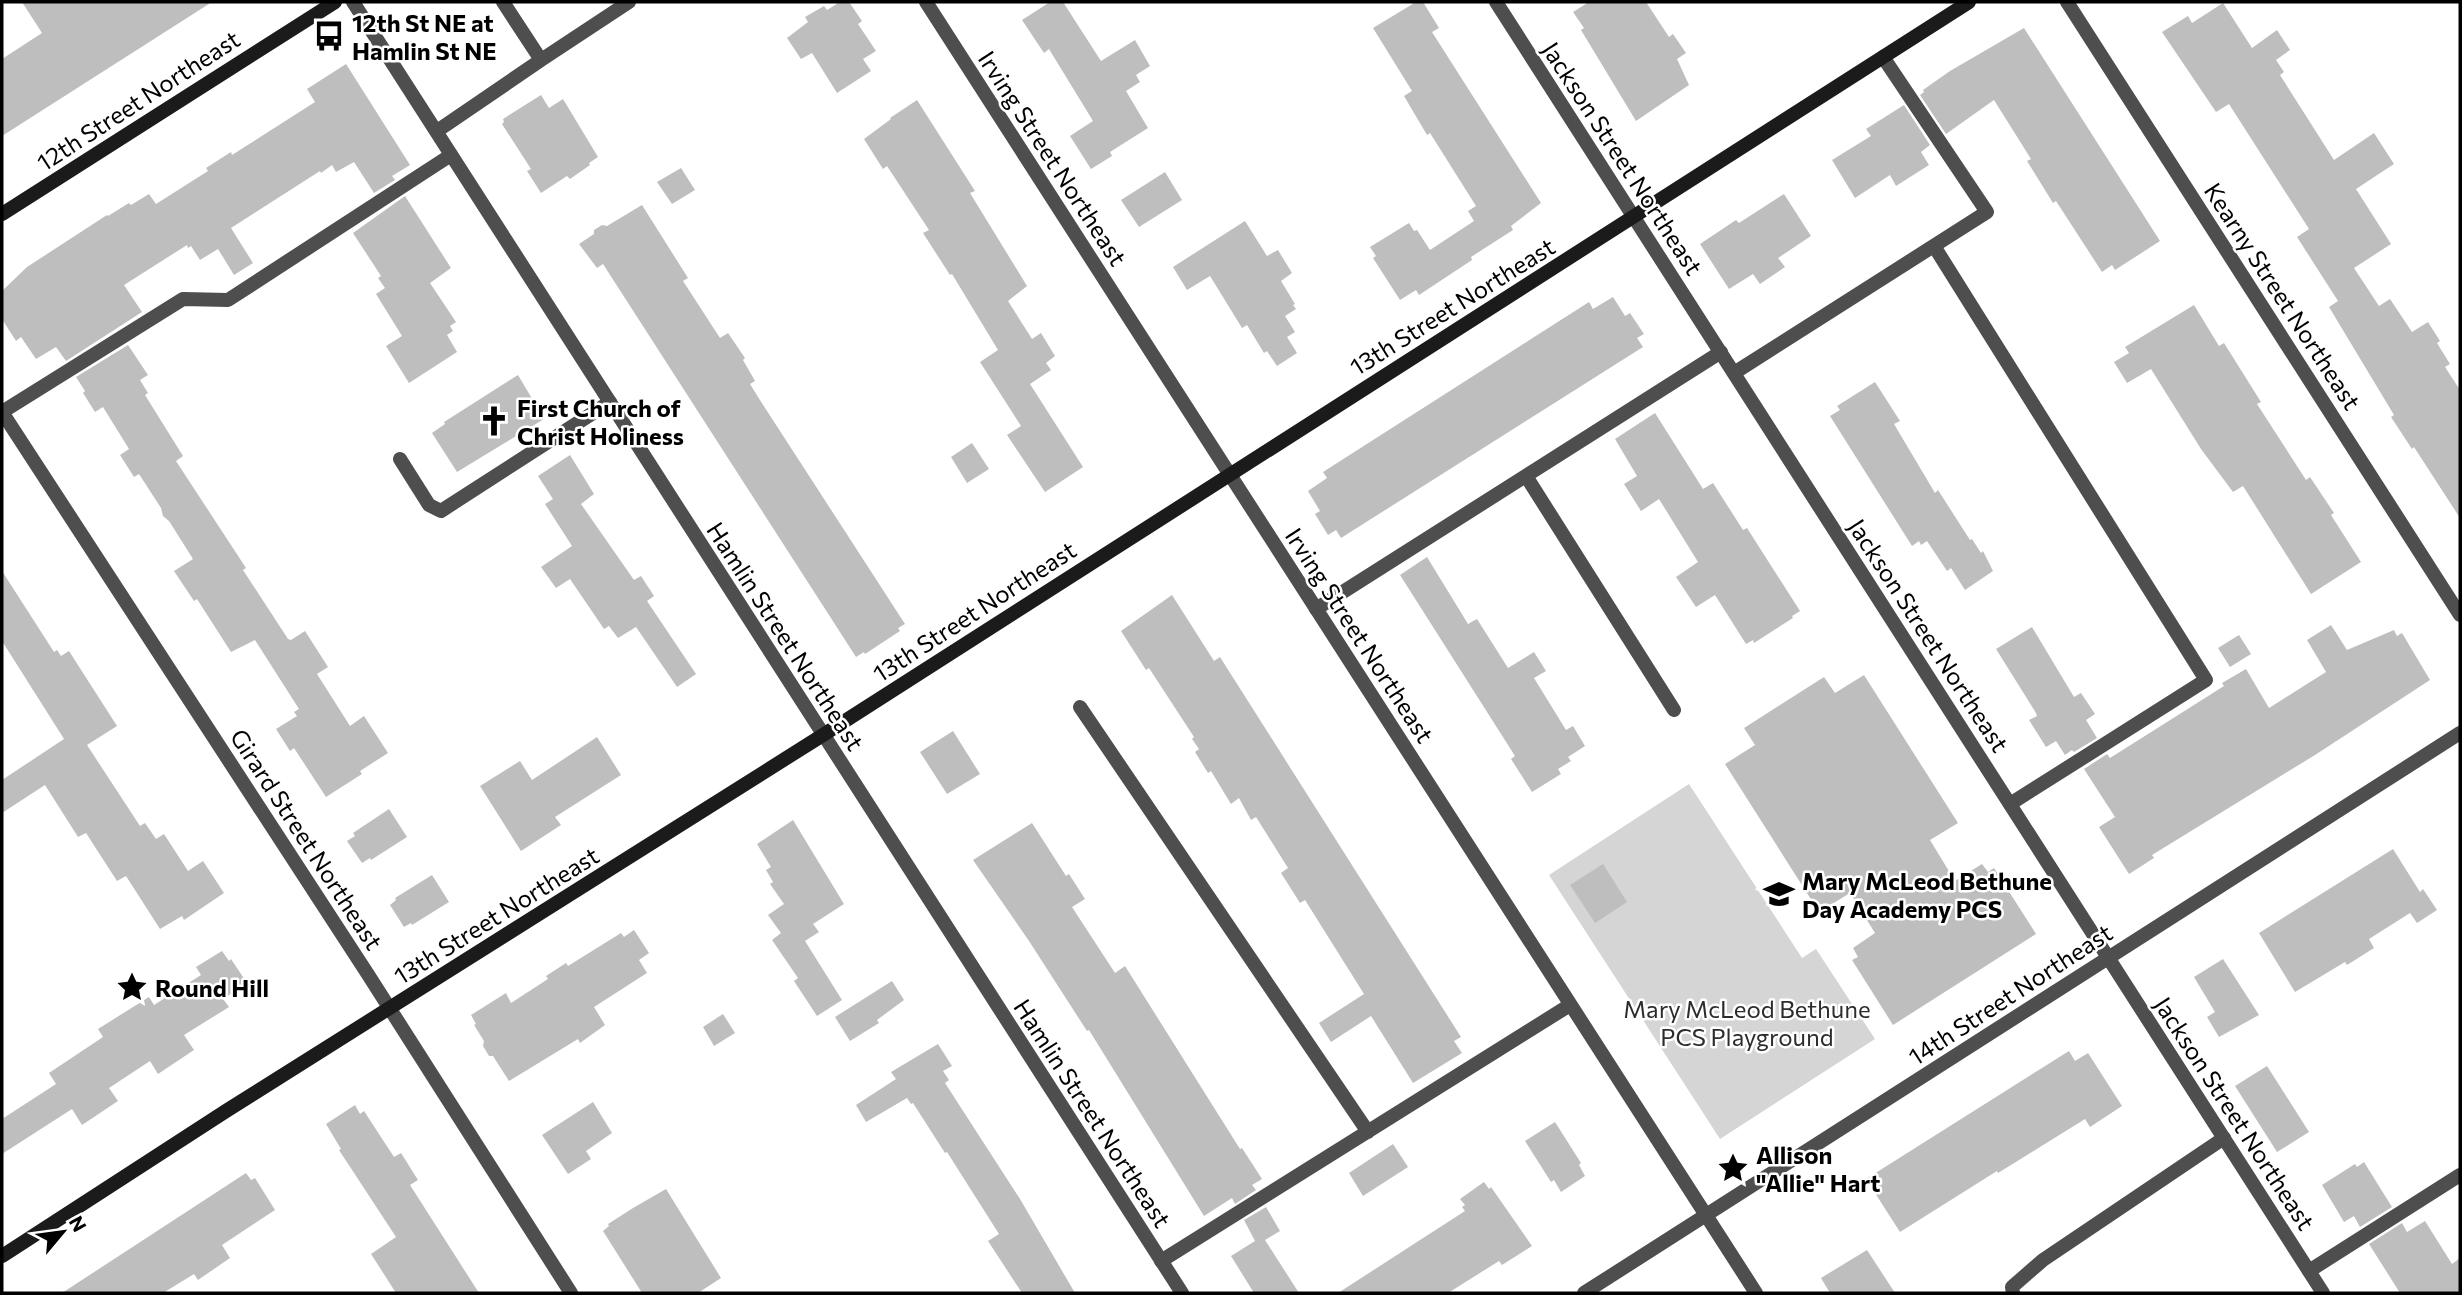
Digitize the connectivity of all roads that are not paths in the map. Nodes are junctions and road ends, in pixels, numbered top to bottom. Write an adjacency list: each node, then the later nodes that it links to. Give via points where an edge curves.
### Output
1 (334, 2): 13 (street, 12th Street Northeast)
2 (353, 2): 11 (street, Hamlin Street Northeast)
3 (503, 2): 10 (street)
4 (629, 2): 10 (street)
5 (926, 2): 21 (street, Irving Street Northeast)
6 (1496, 2): 14 (street, Jackson Street Northeast)
7 (1969, 2): 9 (street, 13th Street Northeast)
8 (2067, 2): 24 (street, Kearny Street Northeast)
9 (1883, 57): 14 (street, 13th Street Northeast); 15 (street, via 1987,212)
10 (541, 60): 11 (street)
11 (437, 131): 12 (street, Hamlin Street Northeast)
12 (451, 155): 18 (street, Hamlin Street Northeast); 19 (street, via 228,300 183,299)
13 (2, 214)
14 (1634, 216): 16 (street, Jackson Street Northeast); 21 (street, 13th Street Northeast)
15 (1934, 246): 17 (street); 29 (street, via 2206,680)
16 (1721, 352): 17 (street, Jackson Street Northeast); 22 (street)
17 (1734, 373): 29 (street, Jackson Street Northeast)
18 (610, 402): 20 (street, via 441,511 429,505); 28 (street, Hamlin Street Northeast)
19 (2, 412): 32 (street, Girard Street Northeast)
20 (400, 458)
21 (1229, 474): 23 (street, Irving Street Northeast); 28 (street, 13th Street Northeast)
22 (1526, 476): 23 (street); 26 (street)
23 (1316, 609): 31 (street, Irving Street Northeast)
24 (2460, 615)
25 (1080, 708): 33 (street)
26 (1674, 709)
27 (2460, 733): 30 (street, 14th Street Northeast)
28 (823, 735): 32 (street, 13th Street Northeast); 38 (street, Hamlin Street Northeast)
29 (2010, 804): 30 (street, Jackson Street Northeast)
30 (2109, 958): 34 (street, Jackson Street Northeast); 36 (street, 14th Street Northeast)
31 (1570, 1005): 33 (street); 36 (street, Irving Street Northeast)
32 (388, 1009): 37 (street, 13th Street Northeast); 40 (street, Girard Street Northeast)
33 (1368, 1132): 38 (street)
34 (2224, 1138): 39 (street, Jackson Street Northeast); 44 (street, via 2043,1260 2012,1287)
35 (2460, 1175): 39 (street)
36 (1705, 1215): 42 (street, 14th Street Northeast); 43 (street, Irving Street Northeast)
37 (2, 1256)
38 (1161, 1261): 41 (street, Hamlin Street Northeast)
39 (2309, 1271): 45 (street, Jackson Street Northeast)
40 (571, 1293)
41 (1182, 1293)
42 (1584, 1293)
43 (1756, 1293)
44 (2013, 1293)
45 (2323, 1293)

